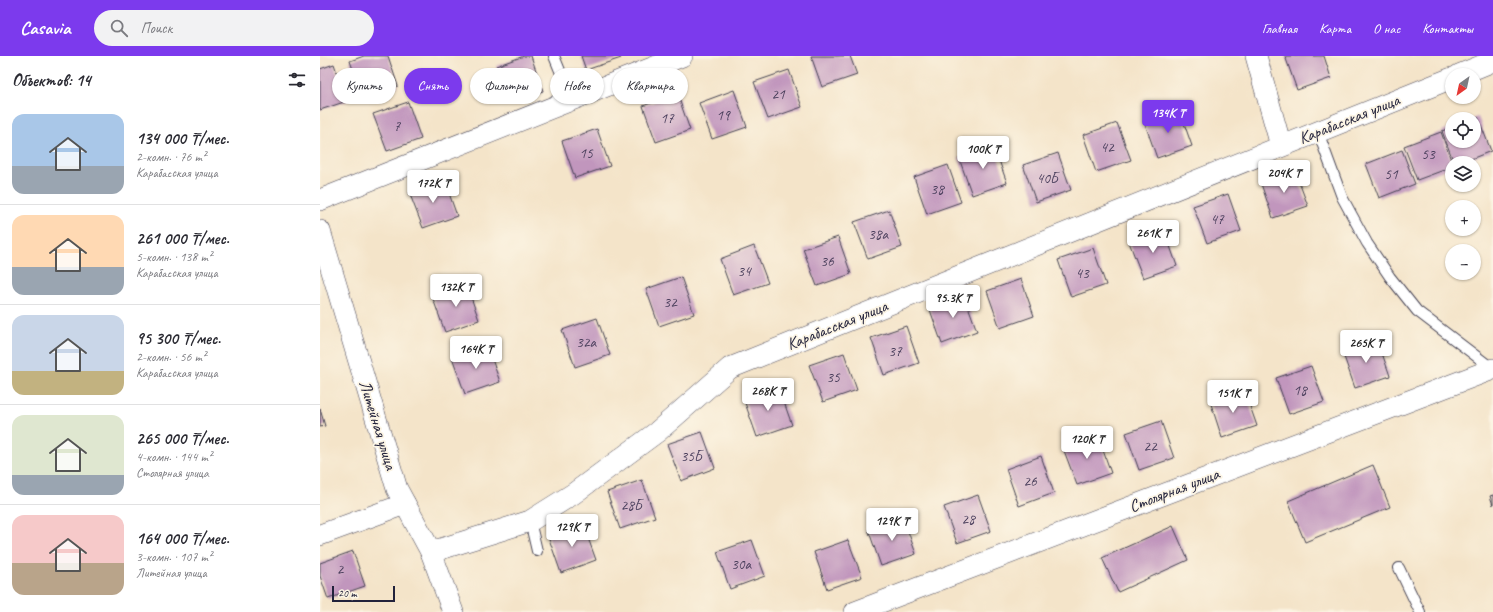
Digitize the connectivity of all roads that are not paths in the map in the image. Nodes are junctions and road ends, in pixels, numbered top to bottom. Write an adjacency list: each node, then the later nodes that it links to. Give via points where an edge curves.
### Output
1 (554, 56): 5 (lane)
2 (682, 56): 8 (street)
3 (1256, 56): 11 (street)
4 (1493, 62): 6 (street)
5 (559, 68)
6 (1477, 68)
7 (1445, 81): 10 (street, Карабасская улица)
8 (604, 87)
9 (562, 104): 12 (street)
10 (1318, 132): 11 (street, Карабасская улица); 14 (lane, via 1342,197 1367,243 1390,277 1417,311)
11 (1281, 146): 16 (street, Карабасская улица, via 730,368 657,432 574,494)
12 (320, 200)
13 (320, 231): 15 (street, Литейная улица, via 397,489)
14 (1493, 369): 22 (street, Столярная улица)
15 (405, 504): 17 (street); 19 (street, Литейная улица)
16 (530, 521): 18 (lane); 19 (street, Карабасская улица)
17 (320, 535)
18 (537, 551)
19 (431, 552): 21 (street, Литейная улица)
20 (1399, 568): 23 (lane)
21 (453, 612)
22 (855, 612)
23 (1420, 612)

